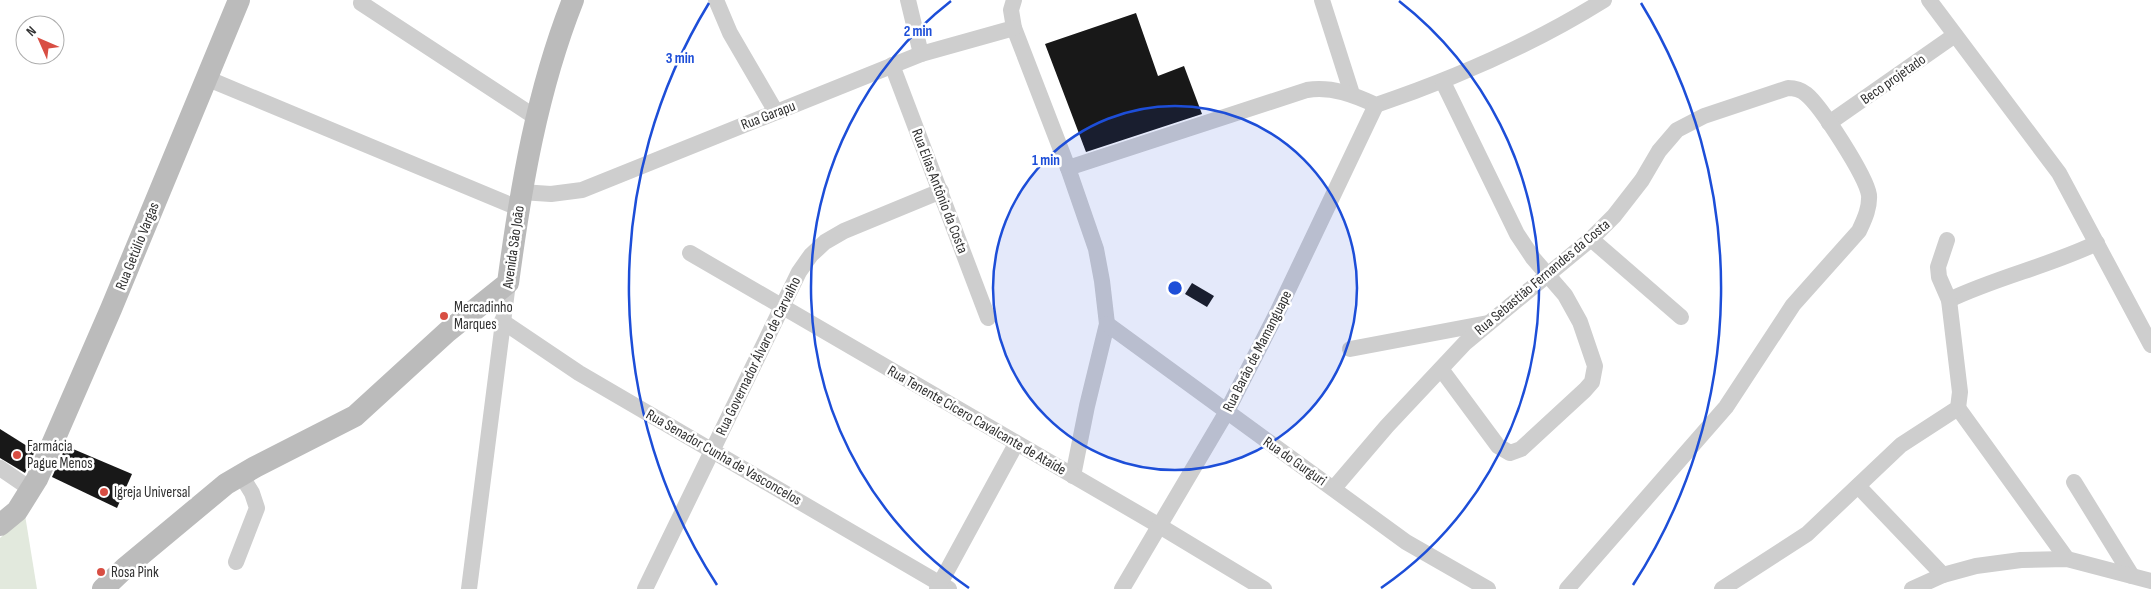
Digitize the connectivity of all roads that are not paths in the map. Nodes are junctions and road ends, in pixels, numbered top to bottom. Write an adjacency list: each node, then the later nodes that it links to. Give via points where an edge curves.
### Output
1 (239, 0): 14 (main road, Rua Getúlio Vargas)
2 (573, 0): 19 (main road, Avenida São João)
3 (716, 0): 18 (street, via 730,32)
4 (908, 0): 12 (street)
5 (1014, 0): 10 (street, via 1011,10)
6 (1322, 0): 16 (street)
7 (1604, 0): 15 (street, via 1536,40)
8 (1929, 0): 11 (street)
9 (361, 3): 19 (street)
10 (1014, 28): 12 (street, Rua Garapu); 21 (street)
11 (1956, 35): 20 (street, Beco projetado); 26 (street, via 2059,173)
12 (921, 54): 13 (street, Rua Garapu)
13 (892, 65): 18 (street, Rua Garapu); 22 (street, Rua Elias Antônio da Costa)
14 (206, 78): 23 (street, Rua Garapu); 50 (main road, Rua Getúlio Vargas, via 115,300)
15 (1443, 82): 17 (street); 28 (street, via 1517,234)
16 (1352, 94): 17 (street); 21 (street, via 1321,88 1292,94)
17 (1376, 105): 41 (street, Rua Barão de Mamanguape, via 1277,314)
18 (776, 112): 23 (street, Rua Garapu, via 582,190)
19 (535, 117): 23 (main road, Avenida São João)
20 (1829, 123): 24 (street, Rua Sebastião Fernandes da Costa, via 1807,95 1795,88 1704,116 1677,130 1659,151 1629,199); 65 (street, via 1865,182 1868,206 1859,231 1793,305 1726,407)
21 (1068, 168): 36 (street, via 1096,249)
22 (940, 192): 31 (street, Rua Governador Álvaro de Carvalho, via 844,231 825,242 799,272); 33 (street, Rua Elias Antônio da Costa)
23 (520, 200): 29 (main road, Avenida São João)
24 (1591, 239): 28 (street, Rua Sebastião Fernandes da Costa); 32 (street)
25 (1947, 240): 30 (street, via 1938,267)
26 (2097, 243): 30 (street, via 2051,263 2004,276); 37 (street)
27 (690, 253): 31 (street, Rua Tenente Cícero Cavalcante de Ataíde)
28 (1548, 274): 35 (street, Rua Sebastião Fernandes da Costa); 39 (street, via 1580,322 1595,366 1594,374 1585,390 1521,449 1510,453 1498,446)
29 (508, 283): 34 (street, Avenida São João); 45 (main road, via 447,332 356,416)
30 (1949, 300): 40 (street, via 1960,392)
31 (783, 306): 42 (street, Rua Tenente Cícero Cavalcante de Ataíde); 43 (street, Rua Governador Álvaro de Carvalho)
32 (1681, 317)
33 (988, 318)
34 (502, 321): 43 (street, Rua Senador Cunha de Vasconcelos, via 579,373); 60 (street, Avenida São João)
35 (1488, 323): 38 (street); 39 (street, Rua Sebastião Fernandes da Costa)
36 (1107, 324): 41 (street, Rua do Gurguri); 46 (street)
37 (2151, 345)
38 (1350, 349)
39 (1441, 369): 49 (street, Rua Sebastião Fernandes da Costa)
40 (1958, 408): 48 (street, via 1901,445); 53 (street)
41 (1226, 413): 49 (street, Rua do Gurguri); 52 (street, Rua Barão de Mamanguape)
42 (1016, 444): 46 (street, Rua Tenente Cícero Cavalcante de Ataíde); 58 (street)
43 (711, 450): 58 (street, Rua Senador Cunha de Vasconcelos); 61 (street, Rua Governador Álvaro de Carvalho)
44 (0, 468): 50 (street)
45 (241, 475): 54 (street, via 257,508); 59 (main road, via 212,495)
46 (1073, 476): 52 (street, Rua Tenente Cícero Cavalcante de Ataíde)
47 (2074, 482): 56 (street)
48 (1858, 486): 55 (street); 66 (street, via 1801,539)
49 (1334, 488): 64 (street, Rua do Gurguri, via 1406,542)
50 (32, 490): 51 (main road, Rua Getúlio Vargas, via 17,512)
51 (0, 525)
52 (1158, 525): 62 (street, Rua Barão de Mamanguape); 63 (street, Rua Tenente Cícero Cavalcante de Ataíde)
53 (2067, 559): 55 (street, via 2021,560 1976,566); 56 (street)
54 (236, 562)
55 (1943, 575): 67 (street)
56 (2132, 576): 57 (street)
57 (2151, 581)
58 (942, 587)
59 (103, 589)
60 (469, 589)
61 (645, 589)
62 (1122, 589)
63 (1264, 589)
64 (1488, 589)
65 (1567, 589)
66 (1722, 589)
67 (1912, 589)

